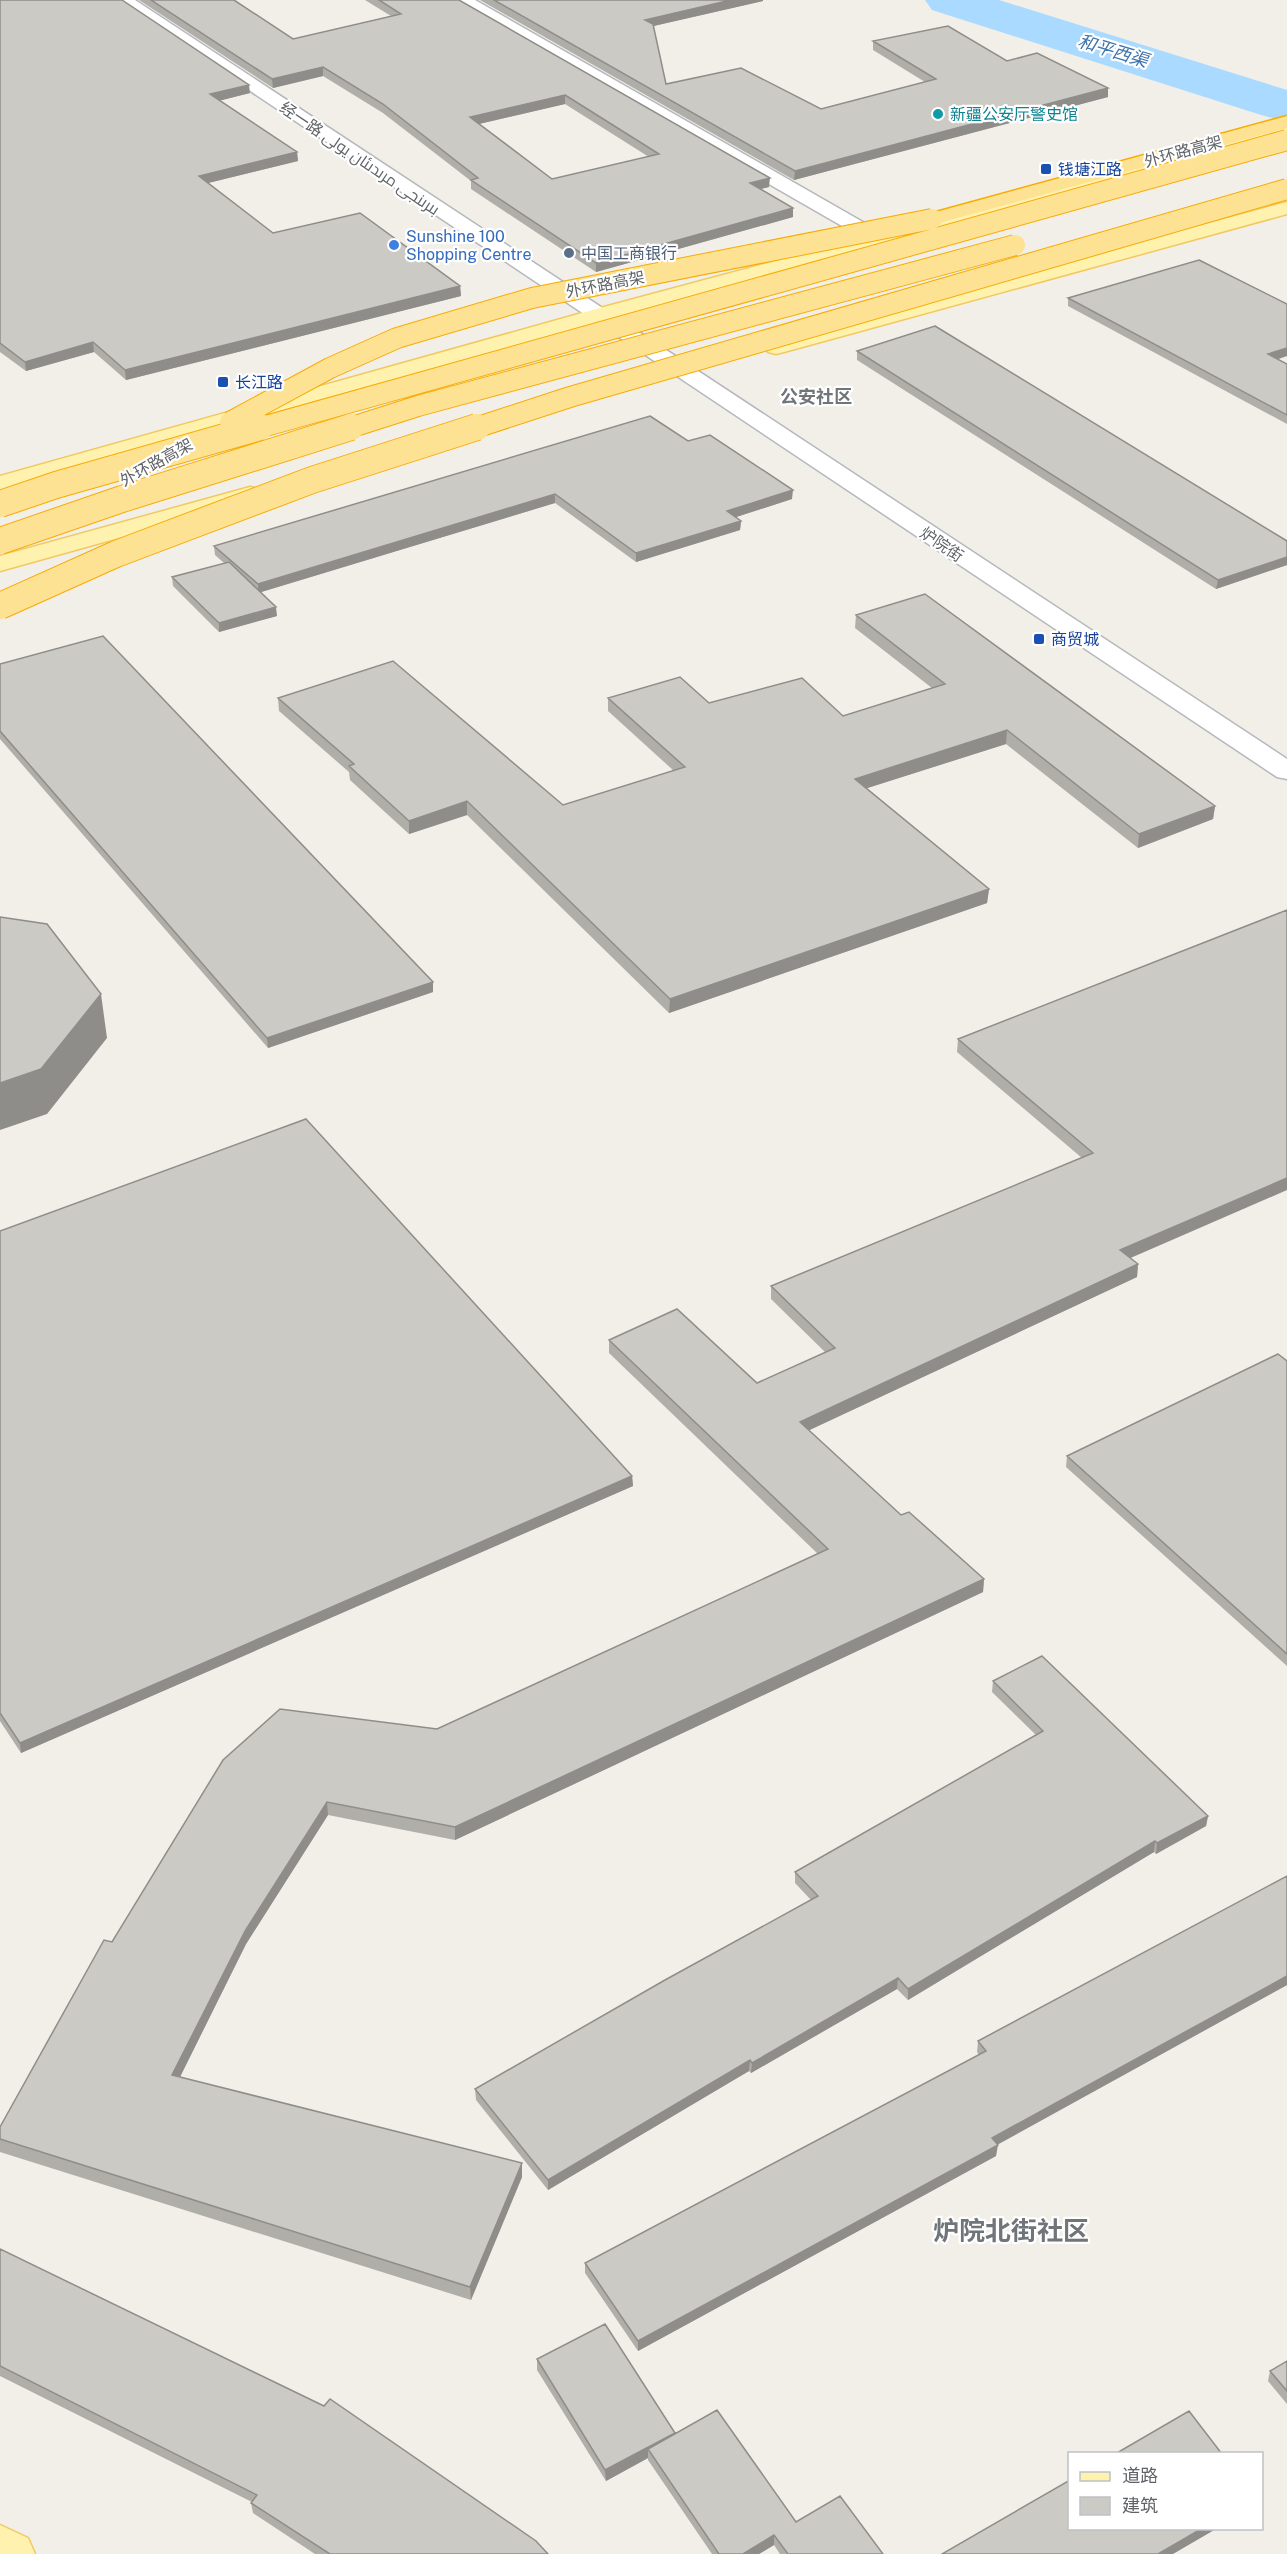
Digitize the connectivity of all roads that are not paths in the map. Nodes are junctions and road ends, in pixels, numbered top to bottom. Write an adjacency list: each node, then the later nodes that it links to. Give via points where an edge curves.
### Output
1 (123, 0): 12 (street, 经一路 بىرىنجى مرىدىئان يولى)
2 (462, 0): 11 (street)
3 (1287, 123): 17 (highway, 外环路高架, bridge, via 932,219 532,298 397,338 330,368)
4 (1287, 130): 11 (main road)
5 (1287, 140): 15 (highway, bridge, via 56,485)
6 (1287, 171): 9 (highway)
7 (1287, 189): 19 (highway, bridge, via 570,397 312,480 116,554)
8 (1287, 208): 13 (main road)
9 (1070, 230)
10 (1035, 239): 16 (highway, bridge, via 418,406)
11 (882, 241): 12 (main road)
12 (597, 316): 13 (street, 炉院街); 14 (main road)
13 (684, 372): 18 (main road); 20 (street, 炉院街)
14 (0, 483)
15 (0, 504)
16 (0, 541)
17 (0, 550)
18 (0, 564)
19 (0, 606)
20 (1287, 771)
21 (0, 2547): 22 (main road)
22 (11, 2554)

